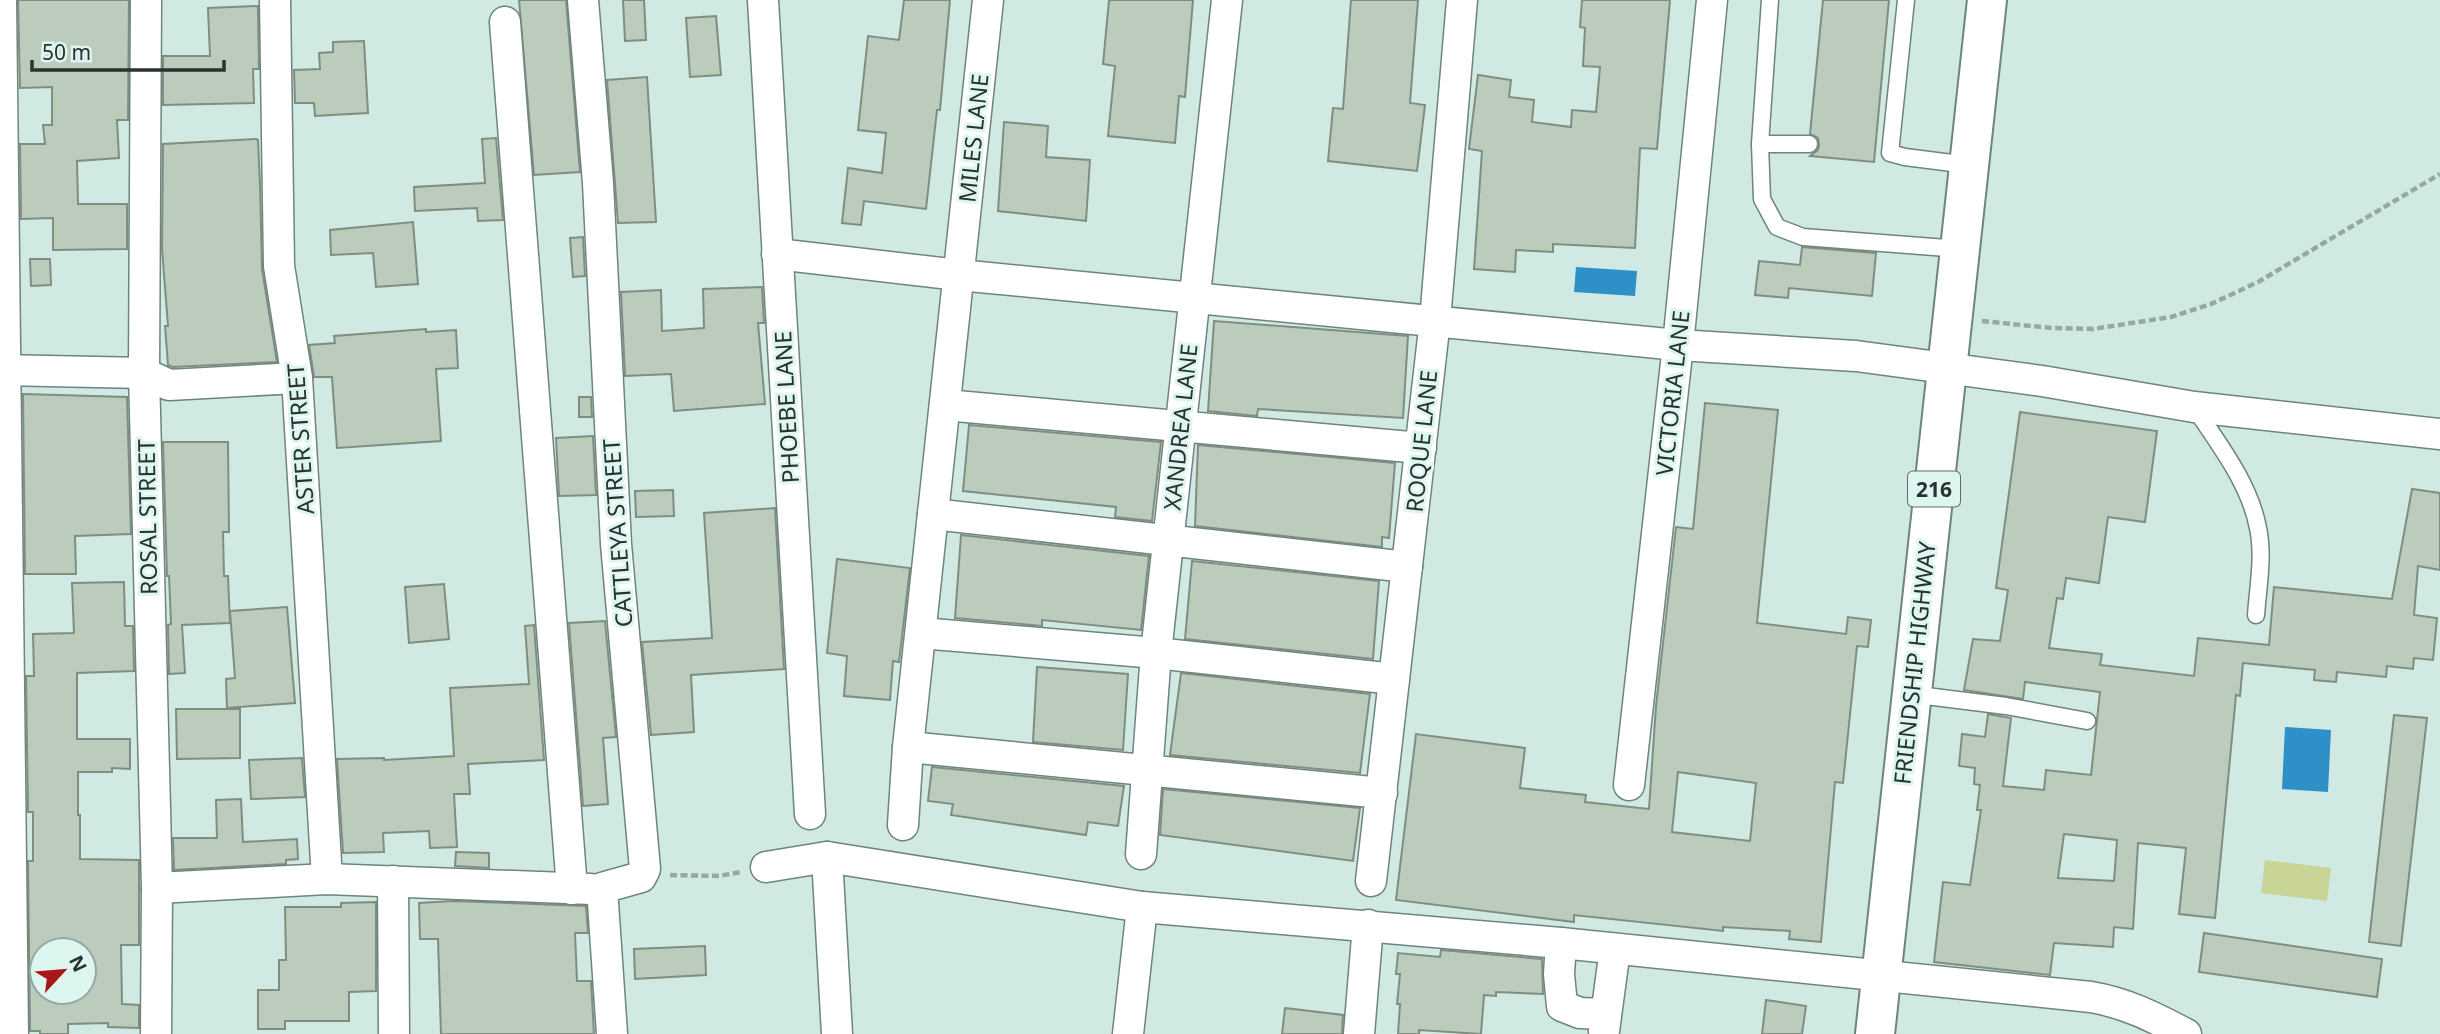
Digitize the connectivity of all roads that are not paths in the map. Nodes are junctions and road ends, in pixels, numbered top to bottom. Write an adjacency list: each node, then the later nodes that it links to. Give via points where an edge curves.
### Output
1 (1, 0): 24 (street)
2 (146, 0): 25 (street, ROSAL STREET)
3 (275, 0): 26 (street, ASTER STREET, via 279,265)
4 (583, 0): 54 (street, CATTLEYA STREET, via 598,183 616,544 644,874)
5 (763, 0): 18 (street, PHOEBE LANE)
6 (988, 0): 19 (street, MILES LANE)
7 (1227, 0): 20 (street, XANDREA LANE)
8 (1462, 0): 21 (street, ROQUE LANE)
9 (1712, 0): 22 (street, VICTORIA LANE)
10 (1770, 0): 14 (lane)
11 (1906, 0): 16 (lane, via 1883,151)
12 (1987, 0): 16 (main road, FRIENDSHIP HIGHWAY / 216)
13 (505, 22): 55 (street)
14 (1760, 144): 15 (lane); 17 (lane, via 1762,199 1777,227 1803,237)
15 (1809, 144)
16 (1968, 164): 17 (main road, FRIENDSHIP HIGHWAY / 216)
17 (1960, 249): 23 (main road, FRIENDSHIP HIGHWAY / 216)
18 (777, 254): 19 (street); 45 (street, PHOEBE LANE)
19 (959, 275): 20 (street); 27 (street, MILES LANE)
20 (1194, 297): 21 (street); 29 (street, XANDREA LANE)
21 (1435, 320): 22 (street); 31 (street, ROQUE LANE)
22 (1678, 345): 23 (street, via 1856,356); 43 (street, VICTORIA LANE)
23 (1949, 368): 28 (street); 39 (main road, FRIENDSHIP HIGHWAY / 216)
24 (2, 370): 25 (street); 63 (street)
25 (144, 373): 26 (street, via 169,385); 53 (street, ROSAL STREET)
26 (297, 378): 50 (street, ASTER STREET)
27 (945, 405): 29 (street); 32 (street, MILES LANE)
28 (2194, 407): 30 (street); 35 (lane, via 2253,509 2261,550)
29 (1180, 425): 31 (street); 33 (street, XANDREA LANE)
30 (2440, 434)
31 (1421, 448): 34 (street, ROQUE LANE)
32 (933, 514): 33 (street); 36 (street, MILES LANE)
33 (1168, 539): 34 (street); 37 (street, XANDREA LANE)
34 (1407, 567): 38 (street, ROQUE LANE)
35 (2256, 615)
36 (921, 633): 37 (street); 41 (street, MILES LANE)
37 (1156, 653): 38 (street); 42 (street, XANDREA LANE)
38 (1394, 679): 44 (street, ROQUE LANE)
39 (1910, 694): 40 (lane); 60 (main road, FRIENDSHIP HIGHWAY / 216)
40 (2087, 721)
41 (908, 747): 42 (street); 46 (street, MILES LANE)
42 (1148, 771): 44 (street); 47 (street, XANDREA LANE)
43 (1629, 785)
44 (1381, 793): 52 (street, ROQUE LANE)
45 (810, 814)
46 (903, 825)
47 (1141, 855)
48 (827, 857): 49 (street); 56 (street); 67 (street)
49 (766, 867)
50 (327, 879): 51 (street); 53 (street)
51 (393, 881): 55 (street); 65 (street)
52 (1371, 881)
53 (157, 888): 64 (street, ROSAL STREET)
54 (602, 888): 55 (street); 66 (street)
55 (572, 889)
56 (1142, 907): 57 (street); 68 (street)
57 (1368, 925): 58 (street); 69 (street)
58 (1561, 943): 59 (street); 61 (street)
59 (1615, 948): 60 (street); 62 (street)
60 (1880, 977): 70 (main road, FRIENDSHIP HIGHWAY / 216); 71 (street, via 2114,1001)
61 (1560, 1020): 62 (street, via 1580,1013)
62 (1604, 1024)
63 (13, 1034)
64 (156, 1034)
65 (394, 1034)
66 (612, 1034)
67 (837, 1034)
68 (1128, 1034)
69 (1359, 1034)
70 (1875, 1034)
71 (2186, 1034)

